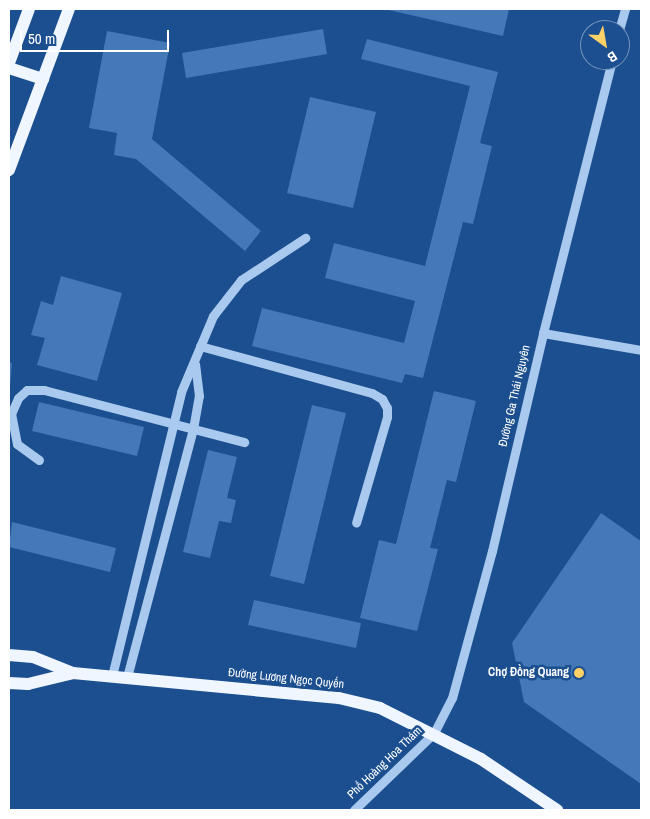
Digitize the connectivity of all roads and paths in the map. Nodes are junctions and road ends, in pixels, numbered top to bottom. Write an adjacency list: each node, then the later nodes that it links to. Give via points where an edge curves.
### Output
1 (29, 9): 3 (main road)
2 (70, 9): 6 (main road)
3 (9, 63)
4 (9, 68): 6 (main road)
5 (609, 70): 9 (street, Đường Ga Thái Nguyên)
6 (43, 79): 7 (main road)
7 (9, 170)
8 (306, 238): 10 (street, via 241,280 213,316)
9 (543, 332): 11 (street); 23 (street, Đường Ga Thái Nguyên, via 492,551 463,659 452,698)
10 (200, 346): 12 (street); 17 (street, via 372,393 382,399 388,408 387,417)
11 (641, 350)
12 (195, 363): 13 (street, via 181,392); 14 (street, via 199,396)
13 (174, 423): 14 (street); 16 (street, via 44,390 27,390 18,398 11,414 17,444); 20 (street)
14 (193, 429): 15 (street); 21 (street)
15 (244, 442)
16 (39, 460)
17 (356, 523)
18 (9, 655): 19 (main road, Đường Lương Ngọc Quyến, via 33,657)
19 (74, 673): 20 (main road, Đường Lương Ngọc Quyến); 22 (main road, Đường Lương Ngọc Quyến, via 28,684)
20 (112, 676): 21 (main road, Đường Lương Ngọc Quyến)
21 (128, 677): 23 (main road, Đường Lương Ngọc Quyến, via 338,698 380,708)
22 (9, 683)
23 (434, 733): 24 (street, Phố Hoàng Hoa Thám); 25 (main road, Đường Lương Ngọc Quyến, via 481,759)
24 (354, 810)
25 (557, 810)

